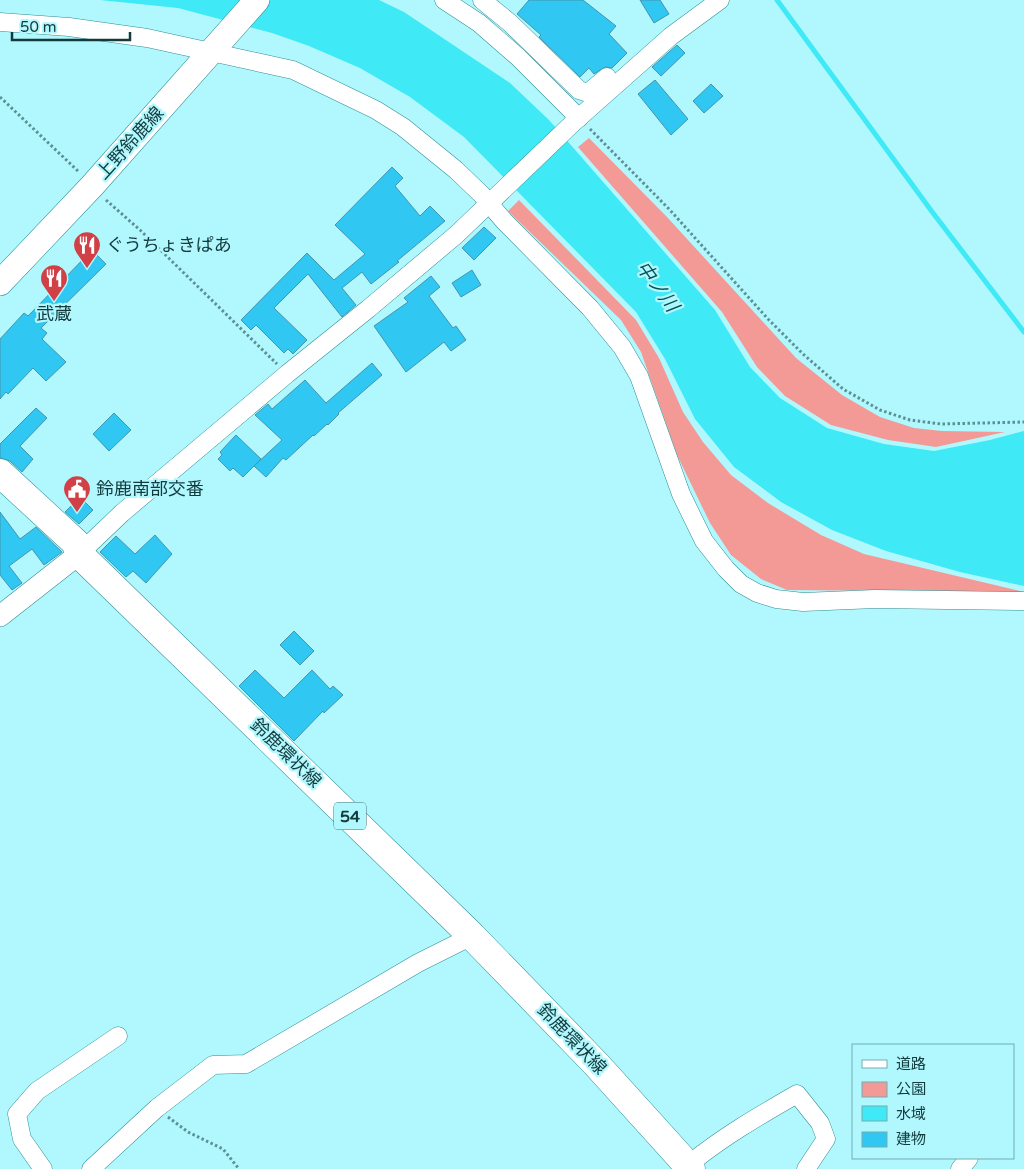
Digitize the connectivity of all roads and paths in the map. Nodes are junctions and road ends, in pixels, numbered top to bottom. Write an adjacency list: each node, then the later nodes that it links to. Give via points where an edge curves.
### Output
1 (256, 0): 9 (main road, 上野鈴鹿線)
2 (444, 0): 7 (street)
3 (458, 0): 7 (street)
4 (482, 0): 6 (street, via 579,90 588,93 660,30)
5 (720, 0): 6 (street)
6 (698, 5): 11 (street, via 671,36)
7 (472, 18): 11 (street, via 518,57)
8 (0, 22): 9 (street, via 69,27 147,38 197,50)
9 (213, 49): 12 (main road, 上野鈴鹿線); 13 (street, via 293,70 376,110 427,146)
10 (0, 97): 12 (path)
11 (576, 120): 13 (street); 16 (path, via 669,209 768,319 843,389 880,410 910,420 940,424)
12 (92, 186): 14 (main road, 上野鈴鹿線); 15 (path)
13 (488, 199): 15 (street, via 456,235); 19 (street, via 622,347 639,376 681,494 697,528 715,557 741,584 776,600 803,602 875,599)
14 (0, 283)
15 (287, 374): 18 (street, via 122,513)
16 (1024, 422)
17 (0, 473): 18 (main road, 鈴鹿環状線 / 54, via 76,544)
18 (79, 554): 20 (street); 21 (main road, 鈴鹿環状線 / 54)
19 (1024, 601)
20 (0, 616)
21 (472, 936): 23 (street, via 418,963 246,1064 214,1065); 25 (main road, 鈴鹿環状線 / 54)
22 (118, 1036): 26 (street, via 37,1091 17,1114 22,1138)
23 (156, 1108): 27 (street); 28 (path, via 188,1132 223,1150)
24 (968, 1159): 30 (street)
25 (690, 1167): 29 (street, via 715,1143 797,1094 820,1123 826,1139)
26 (43, 1169)
27 (91, 1169)
28 (239, 1169)
29 (806, 1169)
30 (960, 1169)

